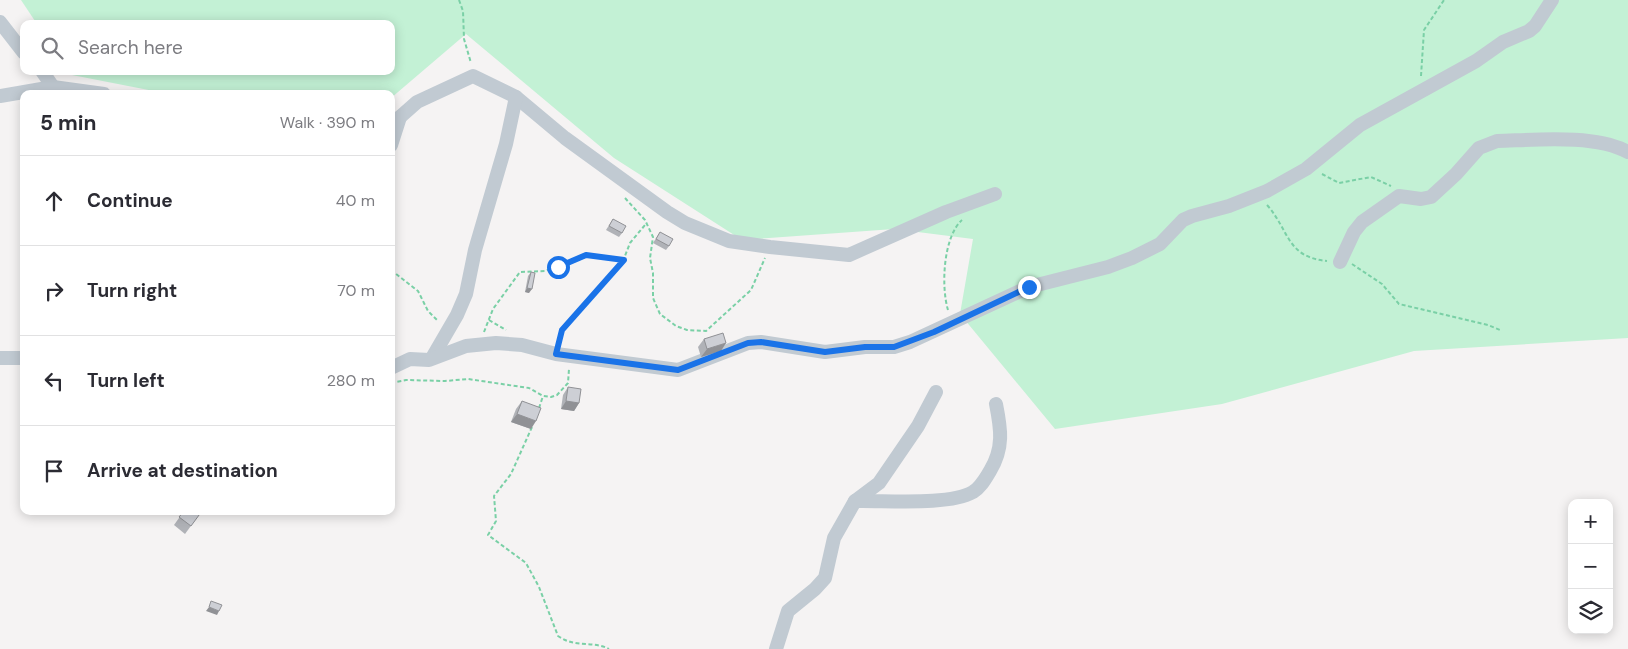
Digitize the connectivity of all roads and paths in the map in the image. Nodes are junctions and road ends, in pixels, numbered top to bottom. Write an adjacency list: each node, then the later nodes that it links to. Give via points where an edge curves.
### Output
1 (459, 0): 7 (path, via 463,11 465,47)
2 (1444, 0): 8 (path, via 1424,30)
3 (1552, 0): 17 (street, via 1529,31 1503,42 1476,61 1360,125)
4 (0, 22): 5 (street)
5 (20, 48)
6 (45, 75): 9 (street)
7 (476, 77): 14 (street); 15 (street, via 471,76 433,93)
8 (1419, 82)
9 (53, 87): 10 (street); 11 (street)
10 (35, 90)
11 (75, 90)
12 (20, 93): 13 (street)
13 (0, 96)
14 (516, 98): 18 (street); 30 (street, via 466,294)
15 (396, 121)
16 (1628, 152): 21 (street, via 1617,146 1587,142 1496,141 1479,148 1432,197 1422,199)
17 (1310, 166): 20 (street); 21 (path, via 1339,183 1362,177 1380,179)
18 (619, 179): 23 (path, via 626,200); 24 (street, via 666,212 710,234 729,241)
19 (995, 194): 24 (street, via 849,254)
20 (1256, 195): 26 (path, via 1269,207 1299,252 1312,260); 28 (street, via 1183,220 1160,244 1132,258 1029,287)
21 (1403, 195): 26 (street, via 1362,222)
22 (965, 217): 28 (path, via 955,226 950,239 944,280)
23 (646, 224): 24 (path, via 653,237 650,258 654,304 664,319 687,330 706,331 751,290); 25 (path, via 630,243)
24 (770, 247)
25 (624, 260): 31 (path, via 586,255 545,272 520,272 493,310); 32 (path, via 562,330)
26 (1340, 262): 29 (path, via 1354,265 1382,284 1400,304)
27 (395, 273): 30 (path, via 418,291)
28 (952, 322): 32 (street, via 926,336 894,347 825,352 761,342 748,343 678,370)
29 (1500, 330)
30 (444, 338): 35 (street)
31 (477, 345): 32 (street, via 507,343); 35 (street)
32 (560, 354): 39 (path, via 570,374 568,383 558,395)
33 (0, 358): 34 (street)
34 (20, 358)
35 (432, 358): 36 (street, via 410,359)
36 (395, 366)
37 (395, 382): 39 (path, via 468,379 529,388)
38 (936, 392): 43 (street, via 918,426 878,482)
39 (542, 396): 41 (path)
40 (996, 404): 43 (street, via 1002,438 1000,449 982,484 974,491 954,499)
41 (538, 412)
42 (534, 423): 44 (path, via 511,474 494,496 496,521 488,535 526,563 558,636 575,644 599,645)
43 (854, 501): 45 (street, via 834,538 824,578 815,590 788,610)
44 (609, 649)
45 (776, 649)

